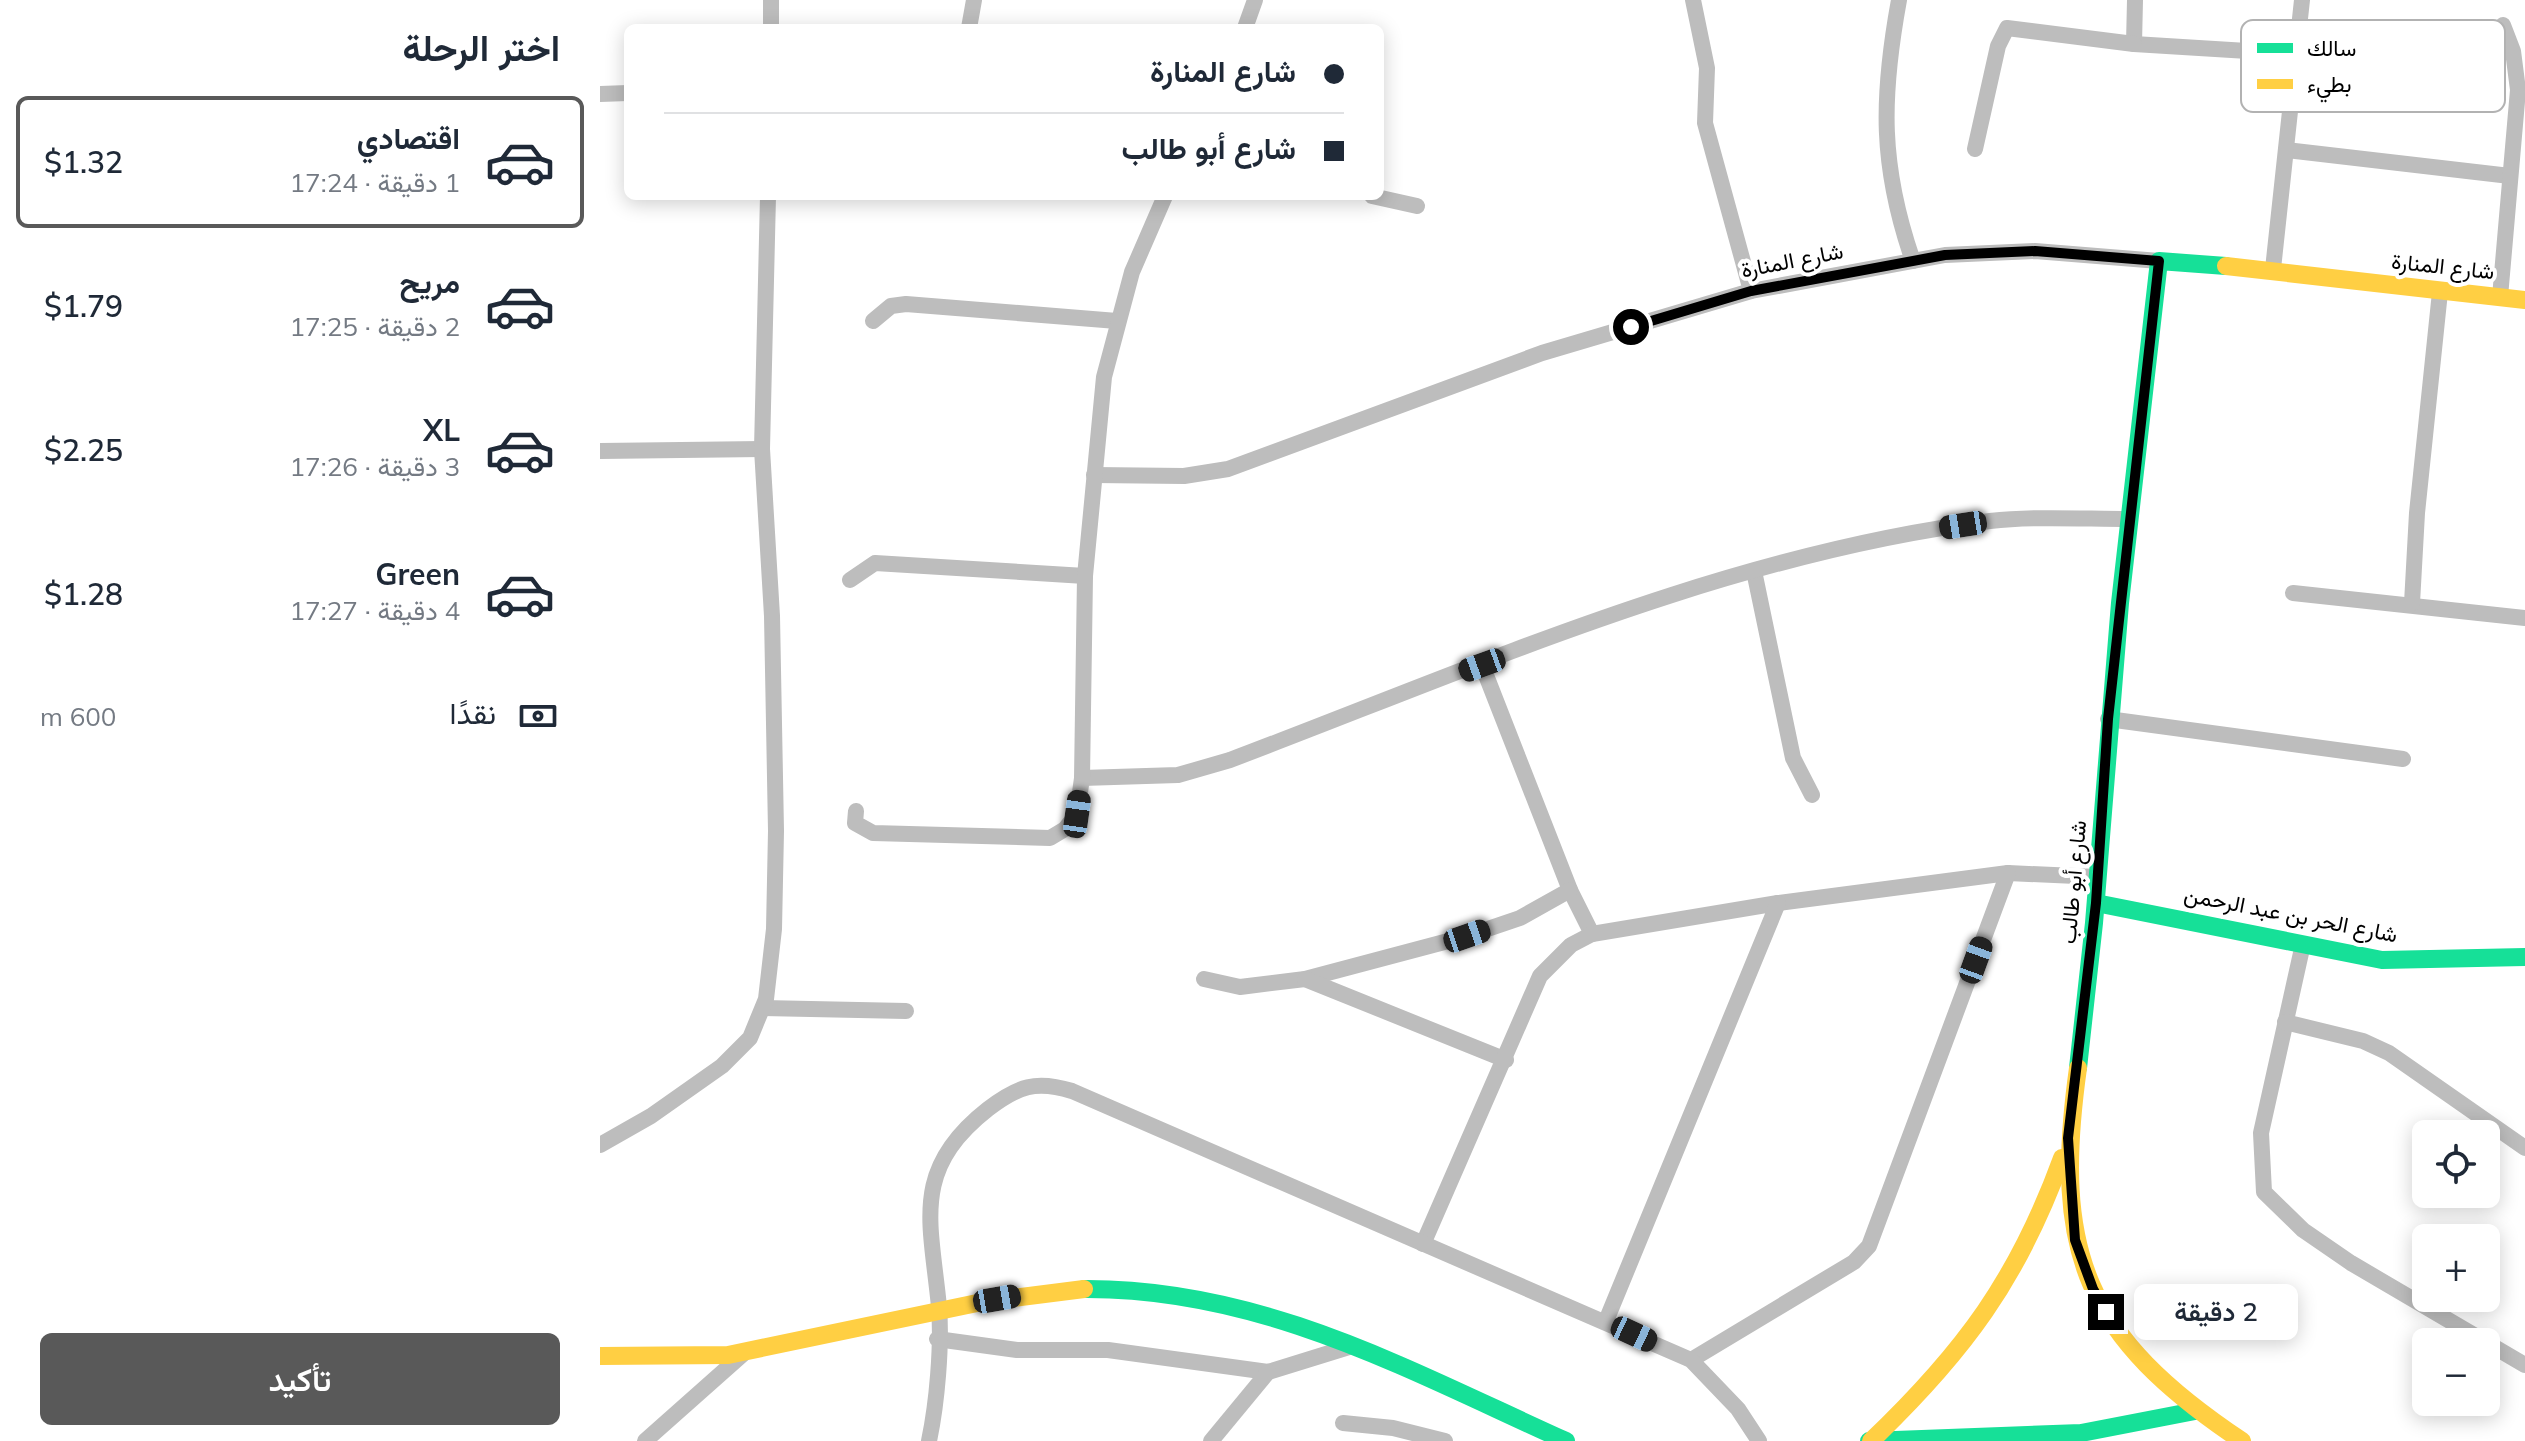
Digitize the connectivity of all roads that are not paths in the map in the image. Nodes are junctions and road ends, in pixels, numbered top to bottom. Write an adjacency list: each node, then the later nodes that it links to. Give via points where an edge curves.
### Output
1 (771, 0): 9 (street)
2 (974, 0): 10 (street)
3 (1255, 0): 11 (street)
4 (1693, 0): 28 (street, via 1707,68 1705,123)
5 (1899, 0): 25 (street, via 1885,129 1892,194)
6 (2135, 0): 13 (street)
7 (2302, 0): 8 (street)
8 (2300, 20)
9 (771, 24)
10 (970, 24)
11 (1246, 24)
12 (2505, 30): 20 (street, via 2518,90)
13 (2134, 44): 14 (street); 18 (street, via 2007,28 1998,46)
14 (2241, 51)
15 (624, 93): 16 (street)
16 (600, 94)
17 (2290, 112): 19 (street)
18 (1975, 149)
19 (2286, 150): 20 (street); 27 (street)
20 (2510, 176): 30 (street)
21 (1384, 199): 24 (street)
22 (768, 200): 34 (street)
23 (1163, 200): 33 (street)
24 (1417, 206)
25 (1913, 261): 26 (street, شارع المنارة, via 2035,251); 28 (street, شارع المنارة)
26 (2159, 261): 27 (street, شارع المنارة); 37 (street, شارع أبو طالب)
27 (2273, 269): 29 (street, شارع المنارة)
28 (1751, 291): 36 (street, شارع المنارة, via 1542,353 1228,469 1184,476)
29 (2440, 292): 30 (street, شارع المنارة); 42 (street)
30 (2500, 297): 31 (street, شارع المنارة)
31 (2525, 300)
32 (873, 321): 33 (street, via 891,306 906,304)
33 (1117, 321): 36 (street, via 1104,377)
34 (762, 449): 35 (street); 60 (street, via 776,831 774,929)
35 (600, 451)
36 (1094, 475): 39 (street)
37 (2129, 519): 38 (street, via 1991,521 1877,540); 45 (street, شارع أبو طالب)
38 (1754, 571): 44 (street, via 1643,605); 48 (street, via 1793,758)
39 (1085, 576): 40 (street, via 883,562 868,564); 47 (street)
40 (850, 580)
41 (2293, 593): 42 (street)
42 (2412, 603): 43 (street)
43 (2525, 618)
44 (1482, 665): 47 (street, via 1178,775); 52 (street)
45 (2108, 719): 46 (street); 51 (street, شارع أبو طالب)
46 (2403, 759)
47 (1082, 778): 49 (street, via 1077,814 1050,838 873,833 855,823)
48 (1812, 795)
49 (856, 811)
50 (2008, 873): 51 (street); 53 (street); 74 (street, via 1869,1246 1854,1262)
51 (2098, 877): 54 (street, شارع أبو طالب)
52 (1570, 890): 55 (street); 59 (street, via 1520,918 1467,936)
53 (1778, 903): 55 (street); 69 (street)
54 (2096, 903): 56 (street, شارع الحر بن عبد الرحمن); 64 (street, شارع أبو طالب)
55 (1592, 934): 63 (street, via 1571,945 1540,976)
56 (2303, 944): 57 (street, شارع الحر بن عبد الرحمن, via 2382,960); 62 (street)
57 (2525, 957)
58 (1204, 979): 59 (street, via 1240,987)
59 (1305, 979): 63 (street)
60 (763, 1008): 61 (street); 65 (street, via 750,1038 722,1066)
61 (906, 1011)
62 (2285, 1022): 66 (street, via 2363,1041 2389,1053); 75 (street, via 2261,1133 2264,1192 2303,1230 2351,1263)
63 (1506, 1060): 67 (street)
64 (2068, 1138): 77 (street, شارع أبو طالب, via 2075,1240 2093,1289 2118,1334 2152,1375); 87 (street, via 2046,1205 2015,1271 1984,1320 1929,1387)
65 (600, 1145)
66 (2525, 1148)
67 (1423, 1244): 68 (street, via 1047,1083 1002,1098 956,1135 934,1180 930,1255); 69 (street)
68 (939, 1309): 70 (street); 71 (street, via 1026,1294 1126,1289 1196,1296); 72 (street)
69 (1606, 1321): 74 (street)
70 (937, 1339): 76 (street, via 1017,1350 1108,1350); 82 (street)
71 (1352, 1346): 76 (street); 85 (street)
72 (743, 1354): 73 (street); 81 (street)
73 (600, 1356)
74 (1691, 1360): 86 (street, via 1738,1409)
75 (2525, 1365)
76 (1268, 1372): 83 (street)
77 (2195, 1411): 79 (street); 88 (street, شارع أبو طالب)
78 (1343, 1423): 84 (street)
79 (2078, 1437): 80 (street)
80 (1938, 1440): 87 (street)
81 (645, 1441)
82 (929, 1441)
83 (1211, 1441)
84 (1445, 1441)
85 (1566, 1441)
86 (1759, 1441)
87 (1870, 1441)
88 (2242, 1441)

